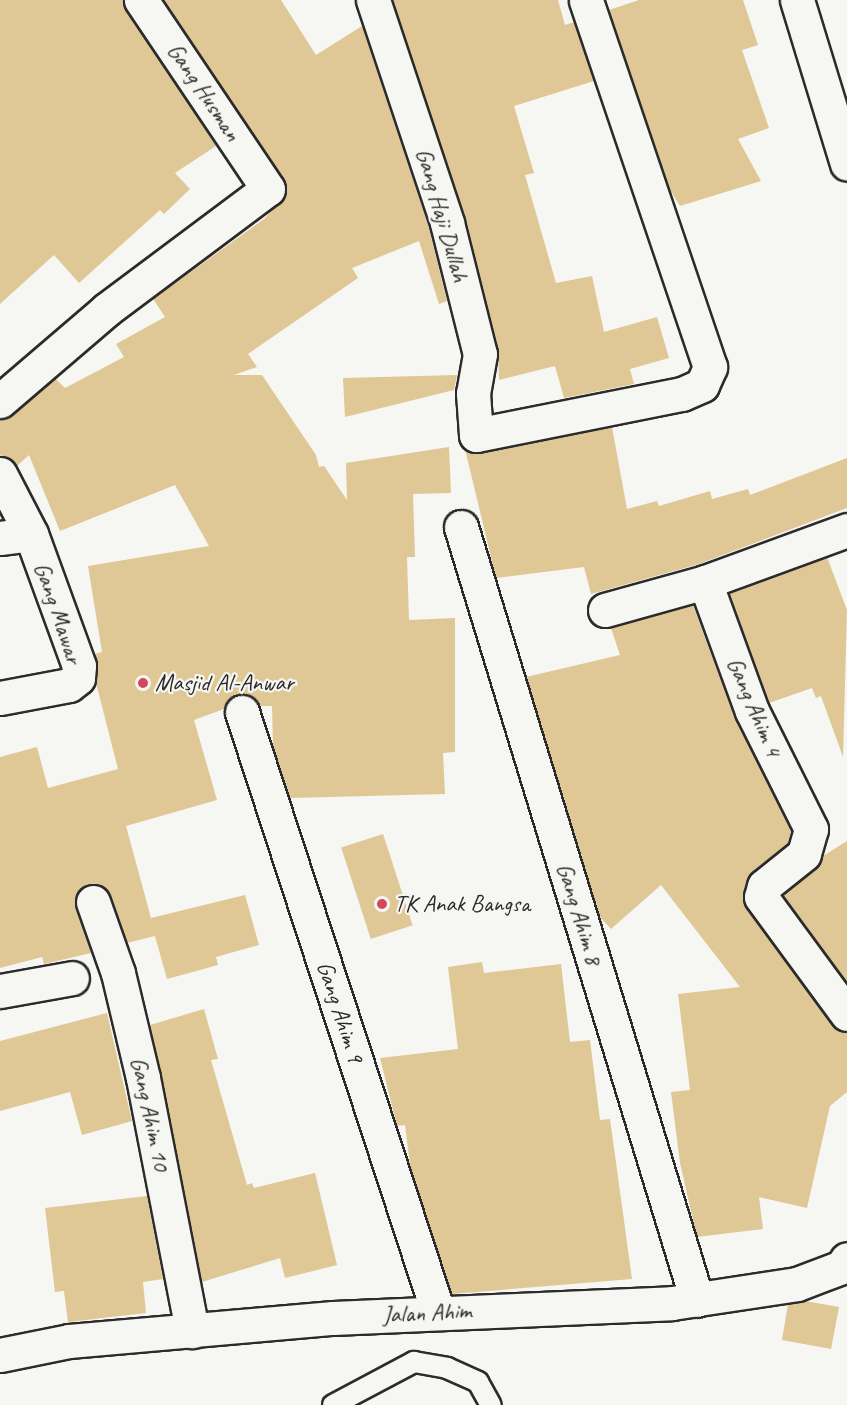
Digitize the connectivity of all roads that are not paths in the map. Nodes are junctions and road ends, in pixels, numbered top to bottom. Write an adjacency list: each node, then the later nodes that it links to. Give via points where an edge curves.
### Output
1 (141, 0): 6 (street, Gang Husman, via 267,185 266,192 106,310)
2 (373, 0): 3 (street, Gang Haji Dullah, via 447,223 480,354 473,393 476,435 681,394 702,385 710,367)
3 (586, 0)
4 (797, 0): 5 (street)
5 (846, 156)
6 (0, 401)
7 (0, 474): 10 (street, Gang Mawar)
8 (461, 527): 20 (street, Gang Ahim 8)
9 (847, 530): 11 (street)
10 (16, 536): 13 (street, Gang Mawar, via 80,666 78,678 69,685)
11 (705, 582): 12 (street); 18 (street, Gang Ahim 4, via 752,711 810,829 804,854 764,886 761,897)
12 (605, 610)
13 (0, 698)
14 (242, 712): 21 (street, Gang Ahim 9)
15 (93, 902): 22 (street, Gang Ahim 10, via 118,972 143,1078)
16 (72, 978): 17 (street)
17 (0, 991)
18 (847, 1014)
19 (845, 1266): 20 (street, Jalan Ahim, via 796,1284)
20 (697, 1300): 21 (street, Jalan Ahim)
21 (438, 1312): 22 (street, Jalan Ahim)
22 (192, 1331): 23 (street, Jalan Ahim, via 69,1341)
23 (0, 1355)
24 (333, 1405): 25 (lane, via 414,1362 447,1368 478,1382)
25 (490, 1405)

